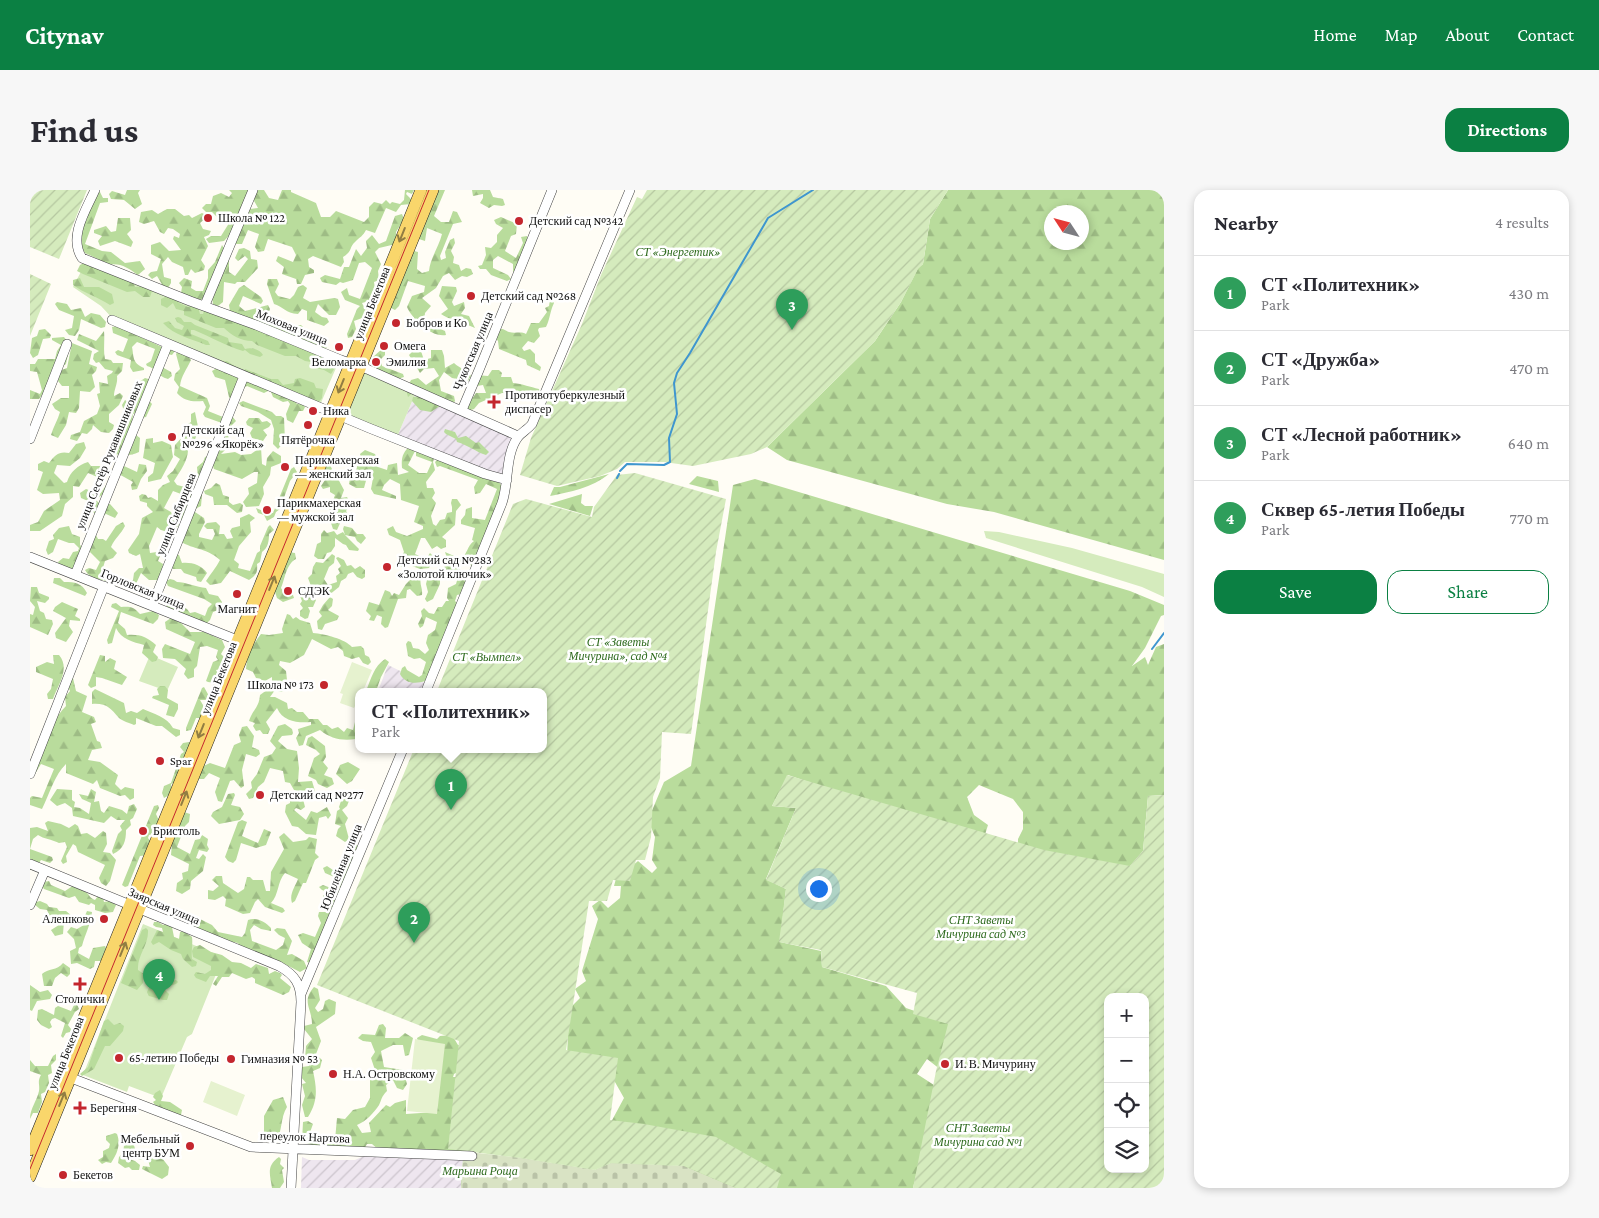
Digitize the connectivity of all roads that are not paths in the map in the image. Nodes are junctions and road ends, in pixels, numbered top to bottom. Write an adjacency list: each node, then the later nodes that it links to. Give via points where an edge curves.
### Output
1 (95, 190): 7 (street, Моховая улица, via 75,242 82,258)
2 (252, 190): 7 (street)
3 (421, 190): 11 (main road, улица Бекетова, one-way to 11)
4 (432, 190): 11 (main road, улица Бекетова)
5 (552, 190): 13 (street, Чукотская улица)
6 (630, 190): 15 (street, via 532,424)
7 (206, 306): 11 (street, Моховая улица)
8 (112, 320): 10 (street)
9 (68, 344): 16 (street)
10 (168, 344): 12 (street); 19 (street, улица Сестёр Рукавишниковых)
11 (355, 365): 13 (street, Моховая улица); 14 (main road, улица Бекетова)
12 (244, 376): 14 (street); 21 (street, улица Сибирцева)
13 (462, 410): 15 (street, Моховая улица)
14 (336, 413): 17 (street); 22 (main road, улица Бекетова)
15 (518, 436): 17 (street)
16 (30, 439)
17 (507, 480): 23 (street, via 506,494)
18 (30, 557): 19 (street, Горловская улица)
19 (75, 575): 20 (street, Горловская улица)
20 (104, 586): 21 (street, Горловская улица); 25 (street)
21 (152, 606): 22 (street, Горловская улица)
22 (242, 642): 29 (main road, улица Бекетова)
23 (427, 688)
24 (401, 753): 30 (street, Юбилейная улица)
25 (30, 774)
26 (30, 864): 27 (street, Заярская улица)
27 (45, 870): 28 (street); 29 (street, Заярская улица)
28 (30, 905)
29 (135, 907): 30 (street, Заярская улица, via 288,971 296,980); 31 (main road, улица Бекетова)
30 (301, 994): 33 (street, Юбилейная улица)
31 (66, 1076): 32 (main road, улица Бекетова); 33 (street, переулок Нартова, via 251,1147)
32 (39, 1128): 34 (main road, улица Бекетова); 36 (main road, улица Бекетова)
33 (293, 1149): 35 (street, переулок Нартова); 37 (street, Юбилейная улица)
34 (30, 1150)
35 (472, 1156)
36 (30, 1177)
37 (291, 1188)

